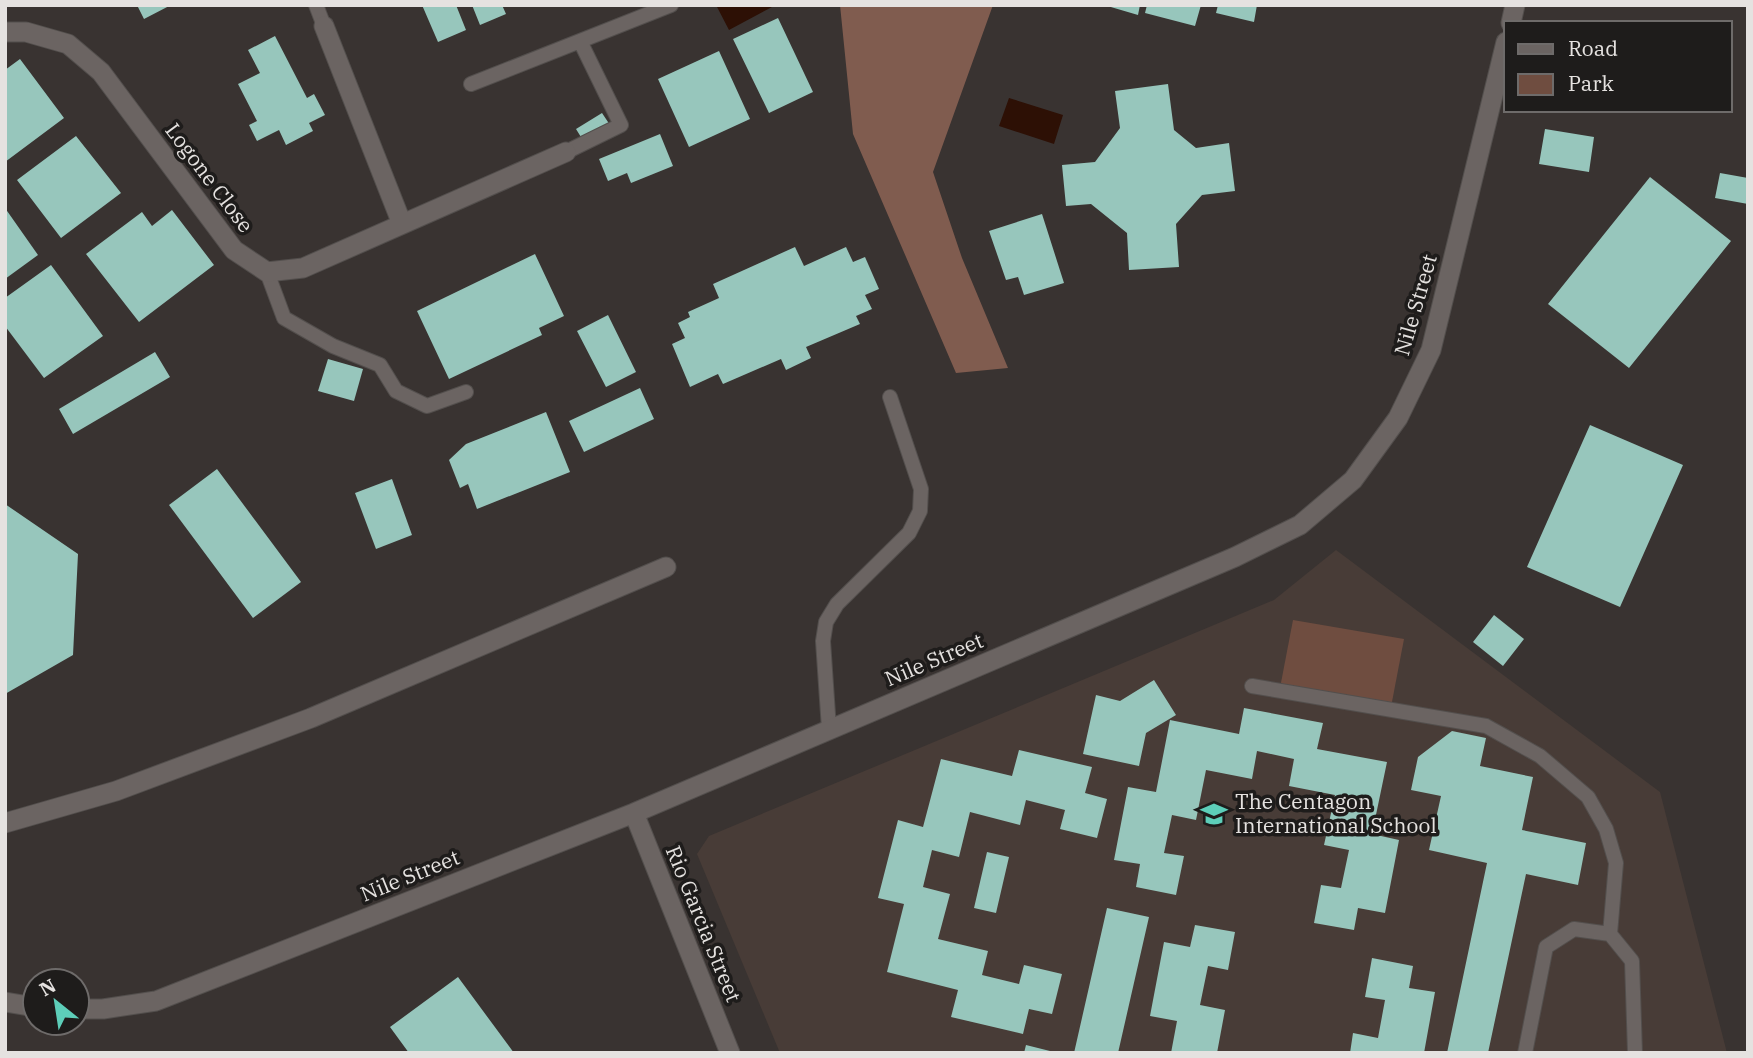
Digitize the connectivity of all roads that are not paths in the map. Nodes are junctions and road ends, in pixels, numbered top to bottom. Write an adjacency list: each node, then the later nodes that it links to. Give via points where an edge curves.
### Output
1 (316, 5): 3 (lane)
2 (671, 5): 5 (lane)
3 (324, 26): 9 (street)
4 (5, 32): 10 (street, Logone Close, via 26,32 68,44 100,72 234,250)
5 (580, 41): 7 (lane); 8 (lane, via 621,125)
6 (1504, 50): 15 (street, Nile Street, via 1431,350 1398,418 1353,480 1300,525 1235,557)
7 (471, 84)
8 (566, 152): 9 (street)
9 (402, 224): 10 (street, via 303,268)
10 (267, 272): 11 (lane, via 284,318 333,346 380,365 396,391 427,407)
11 (466, 392)
12 (890, 397): 15 (lane, via 922,489 919,512 909,533 837,604 826,622 823,641)
13 (666, 567): 17 (street, via 311,718 116,791)
14 (1252, 686): 18 (lane, via 1486,726 1540,756 1588,797 1606,829 1616,863)
15 (829, 729): 16 (street, Nile Street)
16 (634, 813): 19 (street, Nile Street, via 156,1001); 20 (street, Rio Garcia Street)
17 (5, 823)
18 (1610, 934): 21 (lane, via 1574,929 1546,947); 22 (lane, via 1632,961)
19 (91, 1009)
20 (730, 1053)
21 (1525, 1053)
22 (1635, 1053)

